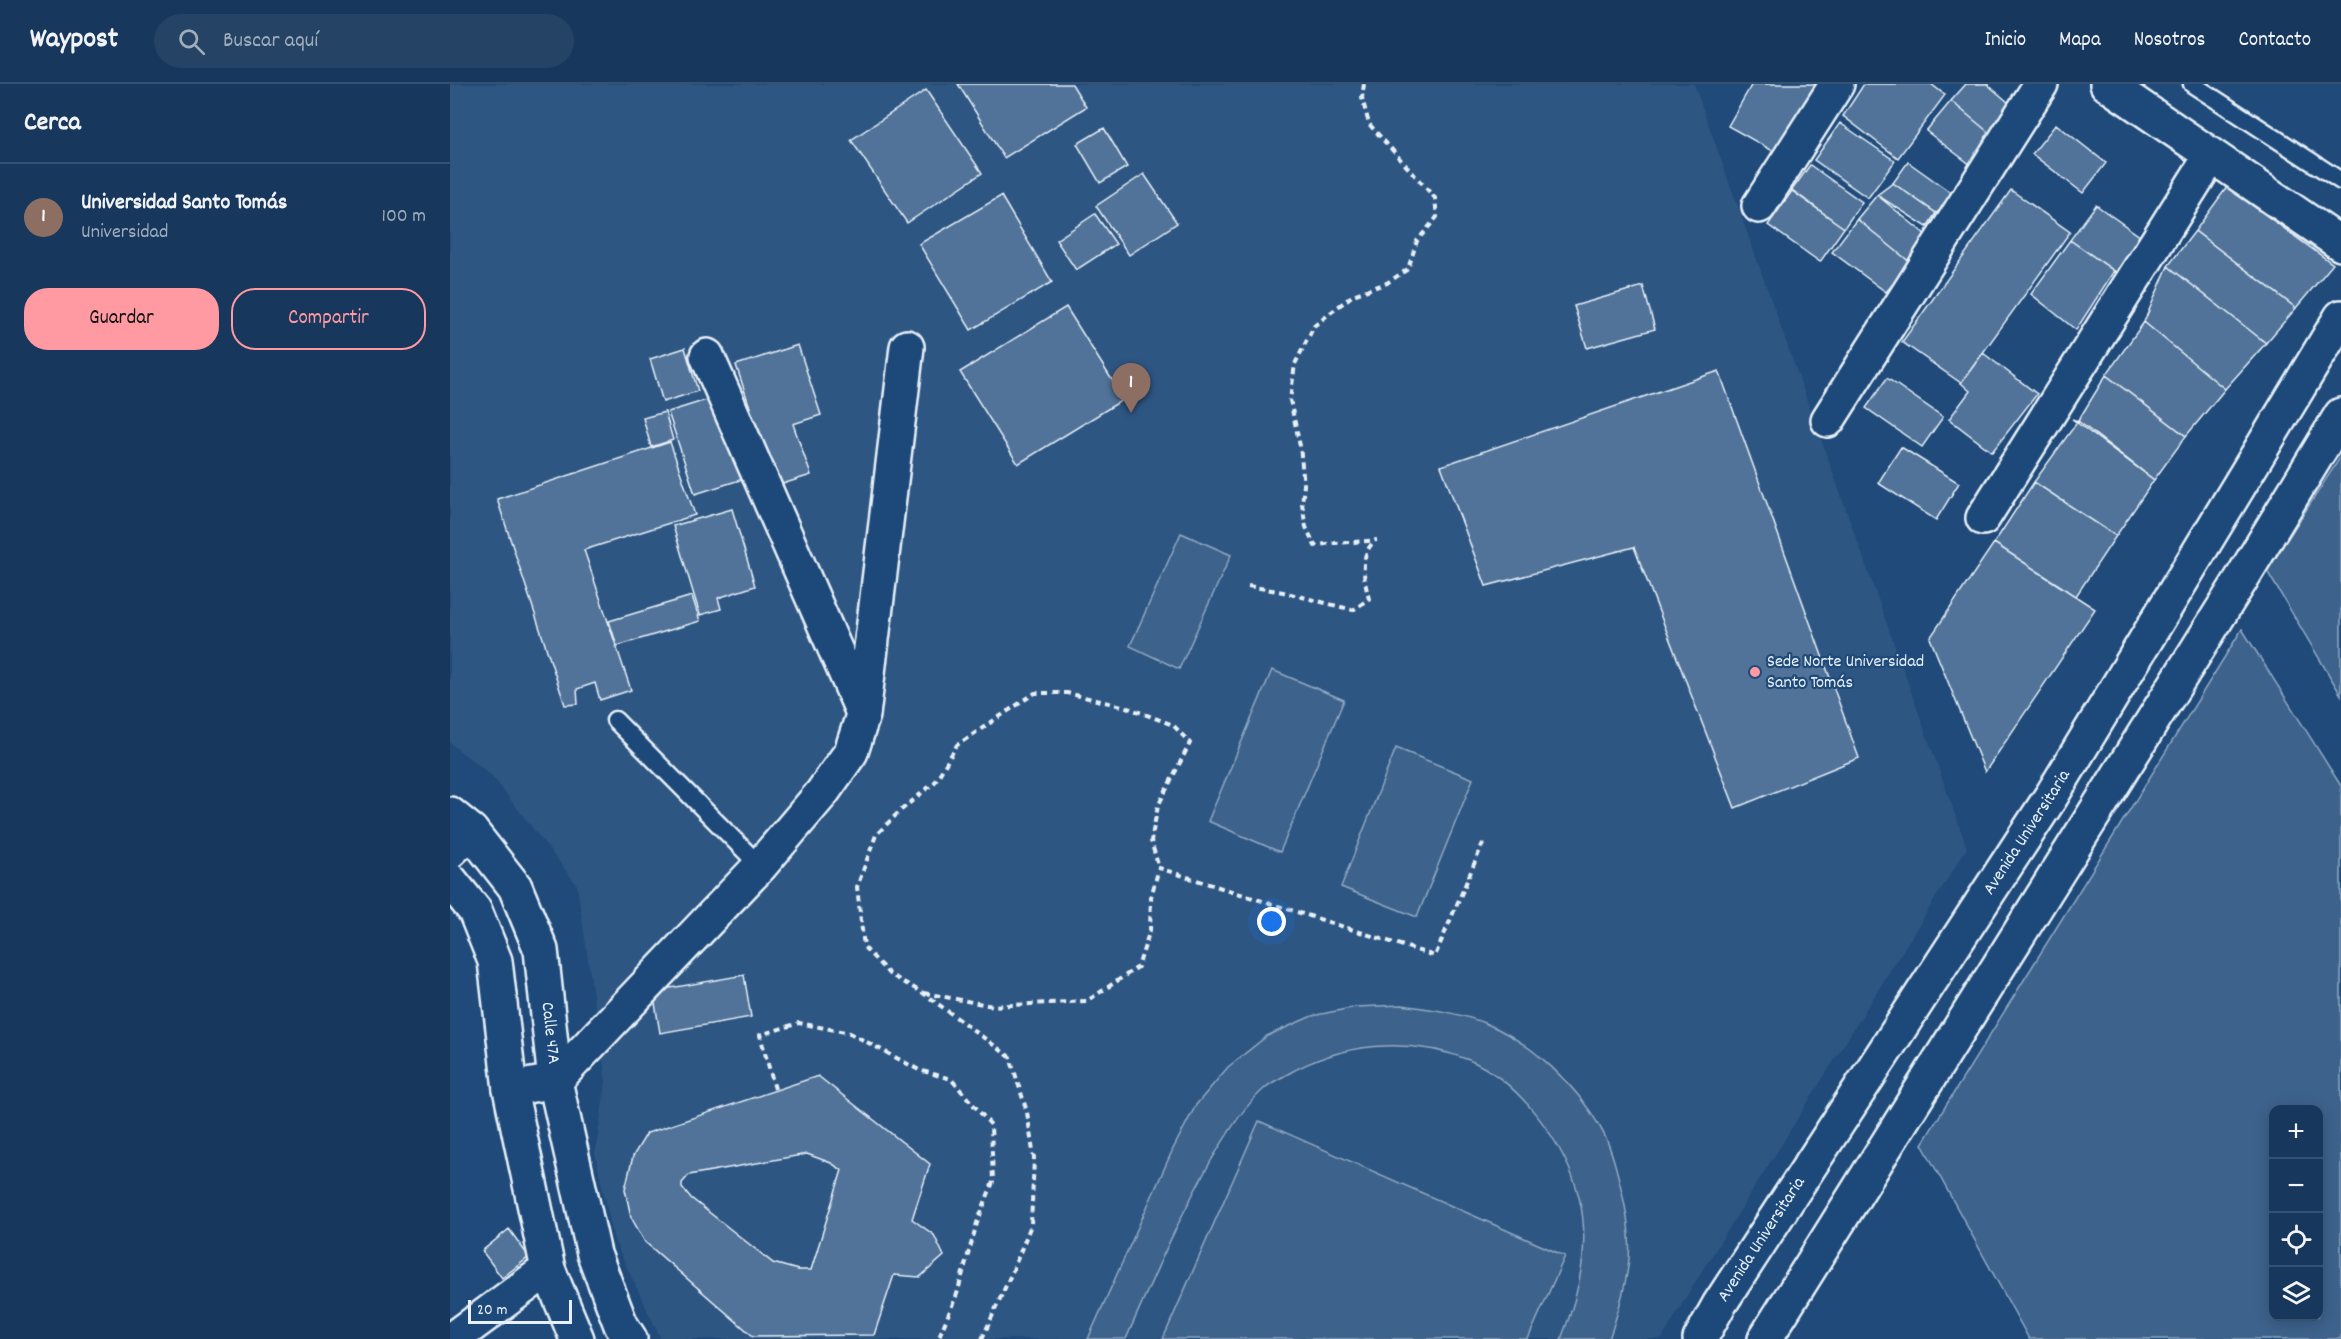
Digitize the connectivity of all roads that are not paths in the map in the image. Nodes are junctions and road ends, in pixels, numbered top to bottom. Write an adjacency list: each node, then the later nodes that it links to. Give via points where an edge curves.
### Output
1 (1837, 84): 7 (street)
2 (2041, 84): 13 (street)
3 (2107, 84): 5 (street)
4 (2192, 84): 6 (lane)
5 (2211, 156): 8 (street); 14 (street)
6 (2341, 180)
7 (1759, 206)
8 (2341, 244)
9 (2341, 317): 26 (street, Avenida Universitaria, via 2046,804)
10 (907, 347): 15 (street)
11 (707, 357): 15 (street)
12 (2341, 415): 27 (street)
13 (1828, 420)
14 (1983, 518)
15 (863, 715): 18 (street, via 851,752 822,794)
16 (615, 720): 18 (lane)
17 (457, 832): 20 (street, Calle 47A, via 515,887 541,950)
18 (760, 866): 20 (street)
19 (450, 880): 21 (street, via 475,911 495,961)
20 (555, 1081): 21 (street); 25 (street, Calle 47A, via 594,1254)
21 (510, 1089): 22 (street)
22 (548, 1269): 23 (street); 24 (street)
23 (453, 1339)
24 (577, 1339)
25 (630, 1339)
26 (1700, 1339)
27 (1765, 1339)

